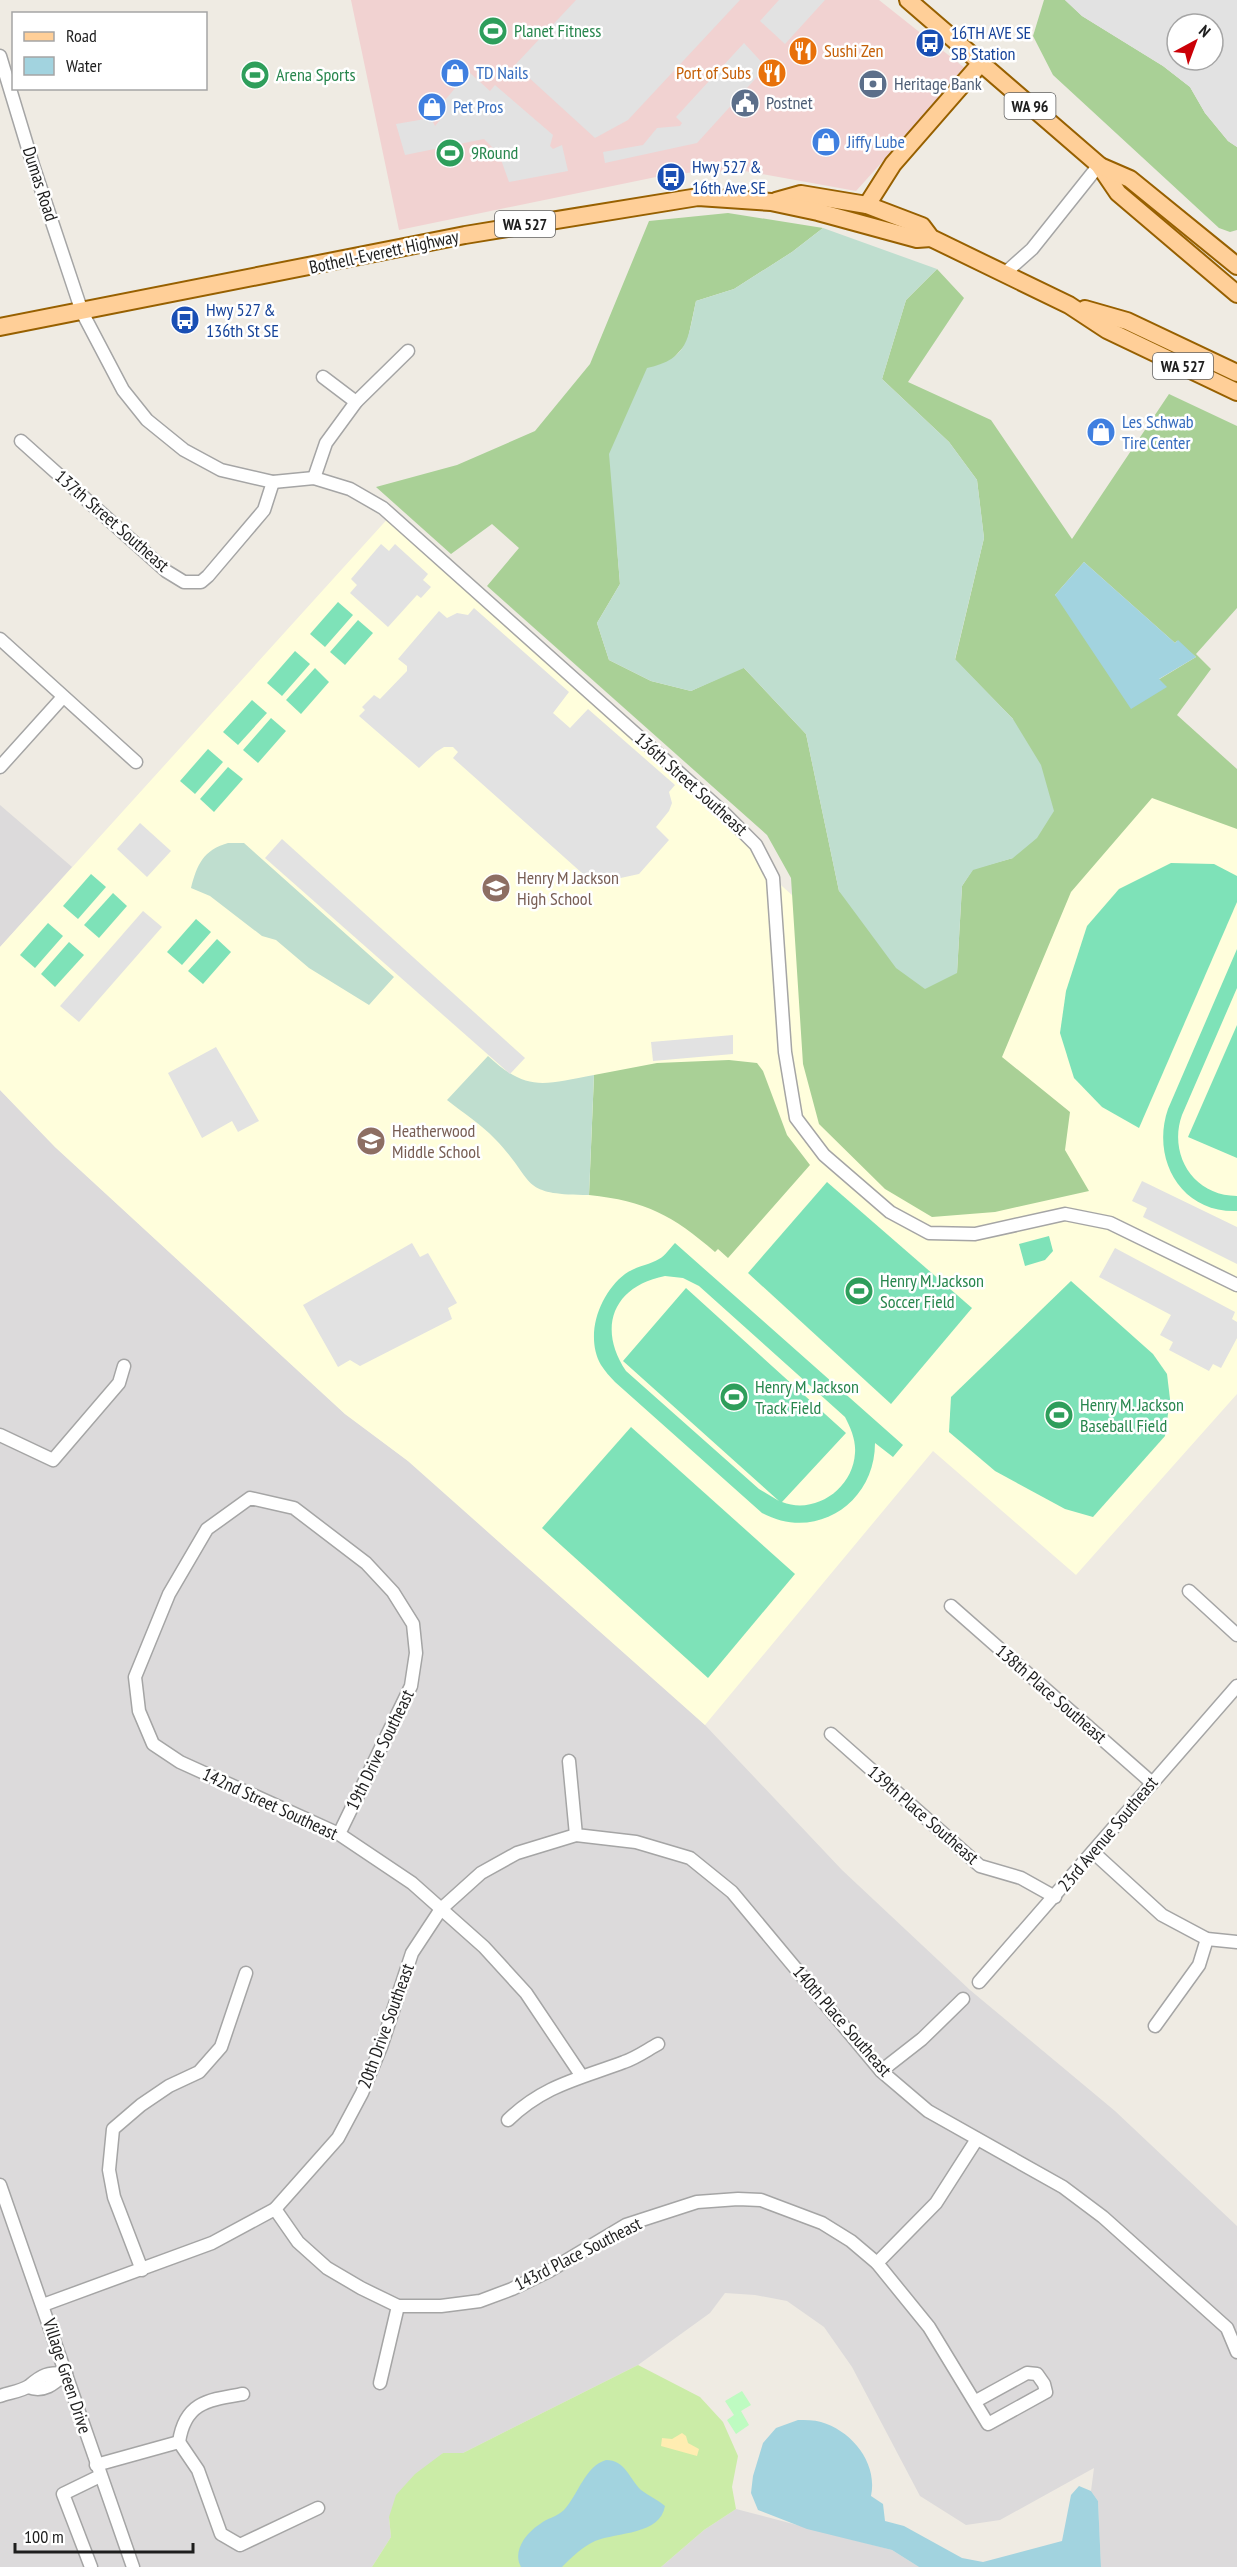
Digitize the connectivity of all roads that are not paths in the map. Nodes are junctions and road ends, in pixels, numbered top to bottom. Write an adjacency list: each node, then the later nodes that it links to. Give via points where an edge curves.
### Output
1 (908, 0): 3 (main road, WA 96)
2 (0, 56): 13 (street, Dumas Road)
3 (981, 63): 4 (main road, WA 96); 6 (main road, via 893,164)
4 (1098, 165): 9 (main road, WA 96, via 1130,179); 10 (street, via 1032,249); 11 (main road, WA 96, via 1118,193)
5 (771, 202): 6 (main road, Bothell-Everett Highway / WA 527, via 801,194); 7 (main road, Bothell-Everett Highway / WA 527); 13 (main road, Bothell-Everett Highway / WA 527, via 698,196 631,206)
6 (867, 205): 7 (main road); 8 (main road, Bothell-Everett Highway / WA 527, via 922,226)
7 (818, 212): 8 (main road, Bothell-Everett Highway / WA 527, via 917,239)
8 (931, 238): 10 (main road, Bothell-Everett Highway / WA 527)
9 (1237, 266)
10 (1004, 274): 12 (main road, Bothell-Everett Highway / WA 527)
11 (1237, 294)
12 (1069, 305): 16 (main road, Bothell-Everett Highway, via 1127,321); 18 (main road, Bothell-Everett Highway / WA 527, via 1107,330)
13 (82, 312): 14 (main road, Bothell-Everett Highway / WA 527); 22 (street, 136th Street Southeast, via 123,390 147,420 184,450 221,470)
14 (0, 327)
15 (408, 351): 19 (street)
16 (1237, 373)
17 (323, 377): 19 (street)
18 (1237, 392)
19 (356, 402): 21 (street, via 326,443)
20 (21, 441): 22 (street, 137th Street Southeast, via 166,571 184,582 201,582 208,576 264,510)
21 (314, 478): 22 (street, 136th Street Southeast); 27 (street, 136th Street Southeast, via 350,489 383,507 756,845 773,878 786,1052 796,1118 824,1155 857,1184 890,1212 929,1233 975,1234 1065,1214 1110,1223)
22 (273, 482)
23 (0, 639): 24 (street)
24 (63, 697): 25 (street); 26 (street)
25 (136, 762)
26 (0, 767)
27 (1237, 1285)
28 (124, 1366): 29 (street, via 119,1383 53,1460)
29 (0, 1435)
30 (250, 1498): 38 (street, 19th Drive Southeast, via 294,1508 366,1563 393,1592 413,1624 416,1653 411,1686); 38 (street, 142nd Street Southeast, via 207,1529 169,1594 135,1677 139,1711 153,1744 180,1762)
31 (1190, 1590): 33 (street)
32 (951, 1606): 37 (street, 138th Place Southeast)
33 (1237, 1635)
34 (1237, 1686): 37 (street, 23rd Avenue Southeast)
35 (831, 1734): 41 (street, 139th Place Southeast, via 980,1866 1021,1878)
36 (569, 1761): 39 (street)
37 (1151, 1782): 40 (street, 23rd Avenue Southeast)
38 (339, 1834): 42 (street, 142nd Street Southeast, via 412,1883)
39 (576, 1835): 42 (street, 20th Drive Southeast, via 517,1853 482,1873); 50 (street, 140th Place Southeast, via 636,1842 690,1858 732,1892)
40 (1093, 1852): 41 (street, 23rd Avenue Southeast); 43 (street, via 1162,1914)
41 (1055, 1897): 46 (street, 23rd Avenue Southeast)
42 (441, 1909): 51 (street, 142nd Street Southeast, via 484,1947 526,1993); 55 (street, 20th Drive Southeast, via 412,1953 381,2047 338,2138)
43 (1207, 1939): 44 (street); 48 (street, via 1199,1965)
44 (1237, 1942)
45 (246, 1973): 57 (street, via 221,2047 199,2072 150,2099 113,2129 109,2170 114,2197)
46 (979, 1982)
47 (963, 1999): 50 (street, via 922,2039)
48 (1155, 2026)
49 (658, 2044): 51 (street, via 626,2061)
50 (881, 2071): 53 (street, 140th Place Southeast, via 928,2111)
51 (580, 2075): 52 (street, via 526,2102)
52 (508, 2120)
53 (977, 2139): 56 (street, via 936,2202); 60 (street, 140th Place Southeast, via 1063,2187 1103,2217 1227,2328)
54 (0, 2185): 58 (street, Village Green Drive)
55 (275, 2209): 57 (street, 20th Drive Southeast, via 212,2243); 59 (street, 143rd Place Southeast, via 298,2242 327,2268)
56 (877, 2263): 59 (street, 143rd Place Southeast, via 822,2223 761,2200 697,2202 626,2225 549,2271 480,2301); 65 (street, 143rd Place Southeast, via 929,2327)
57 (141, 2270): 58 (street, 20th Drive Southeast)
58 (43, 2305): 61 (street, Village Green Drive)
59 (398, 2306): 62 (street)
60 (1237, 2352)
61 (66, 2373): 64 (street, via 53,2385 37,2390 28,2387); 67 (street, Village Green Drive)
62 (380, 2383)
63 (243, 2394): 66 (street, via 210,2399 192,2412 182,2423)
64 (0, 2396)
65 (976, 2401): 65 (street, 143rd Place Southeast, via 988,2424 1046,2392 1037,2374 1027,2373)
66 (179, 2442): 67 (street); 68 (street, via 198,2470 221,2534 228,2540 240,2545)
67 (98, 2470): 69 (street, via 63,2494); 70 (street, Village Green Drive)
68 (318, 2508)
69 (91, 2567)
70 (133, 2567)

